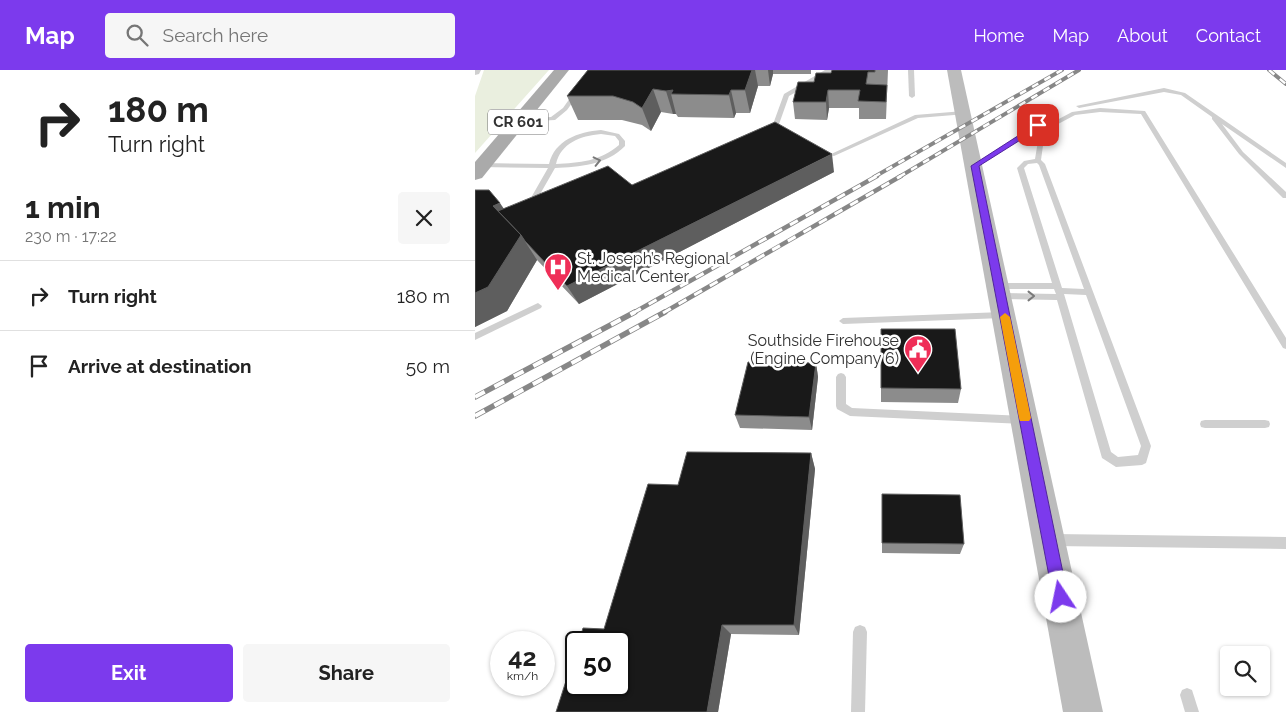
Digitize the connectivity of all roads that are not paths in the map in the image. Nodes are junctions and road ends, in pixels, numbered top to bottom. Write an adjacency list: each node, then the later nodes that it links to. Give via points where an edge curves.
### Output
1 (562, 70): 9 (main road, CR 601)
2 (593, 70): 9 (lane, via 565,109 553,119)
3 (828, 70): 10 (lane, via 805,87 786,95)
4 (911, 70): 6 (lane)
5 (954, 70): 8 (main road)
6 (912, 96)
7 (1207, 110): 14 (lane, via 1183,94 1164,90 1074,107 1038,125); 15 (lane); 17 (lane, via 1241,153)
8 (964, 114): 11 (lane, via 917,116); 14 (main road)
9 (519, 121): 16 (main road, CR 601)
10 (775, 128)
11 (832, 155)
12 (1038, 161): 19 (lane, via 1026,162 1021,168); 20 (lane, via 1042,164); 25 (lane, via 1041,130 1074,113 1100,110 1143,112)
13 (553, 165): 13 (lane, one-way to 13, via 606,159 617,153 622,141 610,132 584,135 561,148); 16 (lane); 18 (lane, via 531,206)
14 (975, 166): 21 (main road)
15 (1286, 166)
16 (477, 168)
17 (1286, 196)
18 (534, 211)
19 (1059, 291): 20 (lane); 20 (lane, via 1106,455 1116,462 1142,460 1146,446); 21 (lane)
20 (1090, 292)
21 (1001, 299): 23 (lane); 27 (main road)
22 (538, 306): 24 (lane)
23 (843, 321)
24 (475, 337)
25 (1286, 346)
26 (841, 377): 27 (lane, via 841,406 850,412)
27 (1025, 420): 30 (main road)
28 (1205, 424): 29 (lane)
29 (1265, 424)
30 (1049, 540): 31 (lane); 35 (main road)
31 (1286, 543)
32 (860, 632): 34 (lane)
33 (1187, 695): 36 (lane)
34 (858, 712)
35 (1083, 712)
36 (1192, 712)

